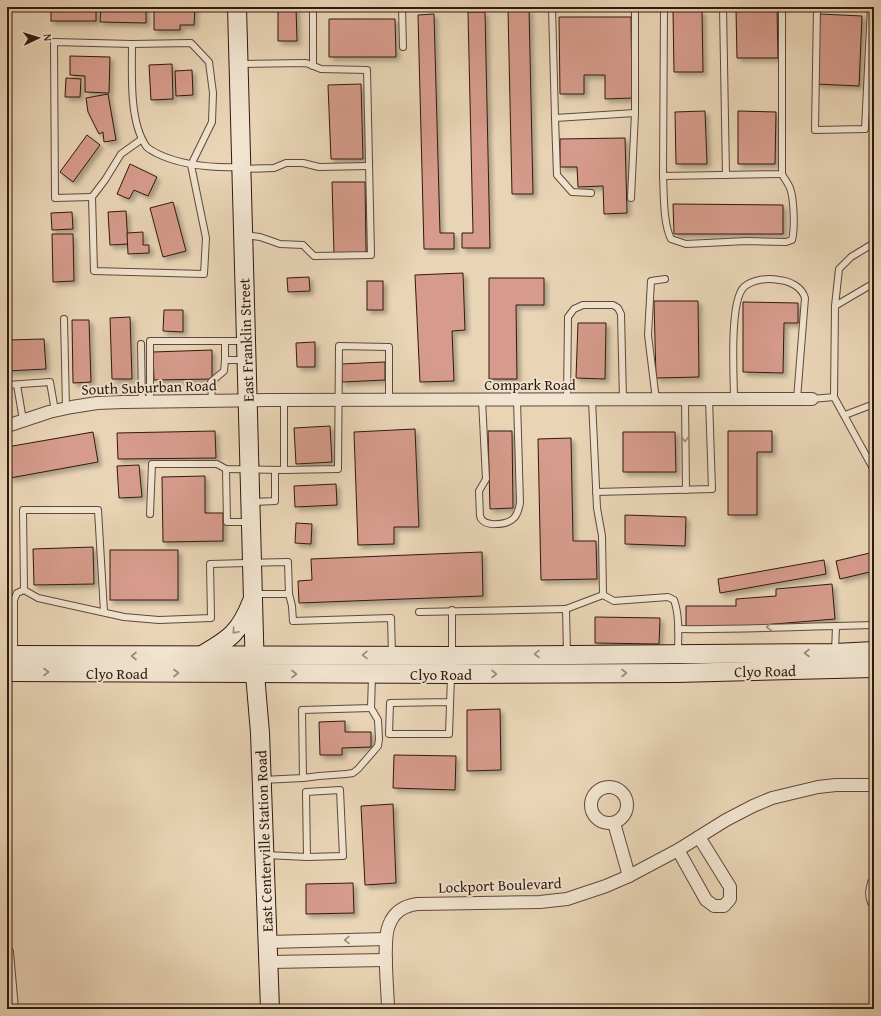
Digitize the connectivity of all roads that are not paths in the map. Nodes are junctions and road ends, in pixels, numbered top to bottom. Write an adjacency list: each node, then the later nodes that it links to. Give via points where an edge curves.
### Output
1 (237, 7): 13 (street, East Franklin Street)
2 (313, 7): 14 (lane)
3 (402, 7): 12 (lane)
4 (552, 7): 16 (lane)
5 (635, 7): 15 (lane)
6 (664, 7): 23 (lane)
7 (723, 7): 22 (lane)
8 (782, 7): 21 (lane)
9 (817, 7): 10 (lane, via 815,130 865,129)
10 (871, 7)
11 (132, 44): 17 (lane, via 135,121); 18 (lane, via 191,43 209,62 213,93 212,122); 25 (lane, via 54,42 55,198)
12 (403, 47)
13 (239, 64): 14 (lane, via 306,63); 20 (street, East Franklin Street)
14 (313, 66): 19 (lane, via 321,69 367,70)
15 (635, 113): 16 (lane); 26 (lane)
16 (555, 118): 24 (lane, via 557,175 572,192)
17 (142, 138): 18 (lane, via 146,148); 25 (lane, via 121,154)
18 (192, 165): 20 (lane); 25 (lane, via 206,238 204,274 94,271)
19 (369, 166): 20 (lane, via 319,167 286,163 274,168); 27 (lane, via 371,255 314,256 303,246 280,244 260,236)
20 (241, 168): 27 (street, East Franklin Street)
21 (782, 174): 22 (lane); 23 (lane, via 790,189 794,233 792,240 686,244 671,239 668,233)
22 (726, 175): 23 (lane)
23 (663, 176)
24 (591, 193)
25 (92, 197)
26 (631, 198)
27 (243, 235): 34 (street, East Franklin Street)
28 (874, 244): 31 (lane, via 851,257 839,268)
29 (665, 279): 53 (lane, via 651,281 648,335)
30 (874, 284): 31 (lane)
31 (835, 306): 40 (lane)
32 (64, 319): 59 (lane)
33 (225, 341): 34 (lane); 36 (lane); 57 (lane, via 150,341)
34 (246, 341): 37 (street, East Franklin Street)
35 (141, 344): 57 (lane)
36 (225, 360): 37 (lane); 56 (lane, via 224,372 211,382)
37 (246, 360): 44 (street, East Franklin Street)
38 (7, 385): 39 (lane)
39 (17, 385): 59 (lane, via 50,382); 61 (lane)
40 (834, 397): 43 (lane); 60 (lane)
41 (734, 399): 42 (street, Compark Road); 42 (lane, via 736,304 739,295 750,283 770,279 794,284 803,291 805,298); 55 (street, Compark Road)
42 (797, 399): 43 (street, Compark Road)
43 (812, 399)
44 (248, 400): 45 (street, Compark Road); 56 (street, South Suburban Road); 64 (street, East Franklin Street)
45 (284, 400): 46 (street, Compark Road); 66 (lane)
46 (338, 400): 47 (street, Compark Road); 47 (lane, via 339,346 389,347); 66 (lane, via 338,469)
47 (388, 400): 48 (street, Compark Road)
48 (482, 400): 49 (street, Compark Road); 49 (lane, via 486,479 479,491 480,516 481,520 491,524 504,523 514,518 520,503)
49 (517, 400): 50 (street, Compark Road)
50 (567, 400): 51 (street, Compark Road); 52 (lane, via 568,317 574,309 583,305 613,305 621,314)
51 (592, 400): 52 (street, Compark Road); 69 (lane)
52 (622, 400): 53 (street, Compark Road)
53 (656, 400): 54 (street, Compark Road)
54 (685, 400): 55 (street, Compark Road); 68 (lane, one-way to 68)
55 (708, 400): 68 (lane, via 712,489)
56 (212, 401): 57 (street, South Suburban Road)
57 (146, 402): 59 (street, South Suburban Road, via 97,403)
58 (874, 404): 60 (lane)
59 (60, 410): 61 (street, South Suburban Road)
60 (845, 415): 67 (lane)
61 (24, 420): 62 (street, South Suburban Road)
62 (7, 426)
63 (226, 469): 64 (lane); 71 (lane, via 217,464 152,464); 72 (lane, via 227,522)
64 (249, 469): 65 (lane); 70 (street, East Franklin Street)
65 (275, 470): 66 (lane); 70 (lane, via 276,501)
66 (284, 470)
67 (874, 470)
68 (686, 490): 69 (lane)
69 (596, 492): 76 (lane, via 596,508 602,536)
70 (250, 502): 72 (street, East Franklin Street)
71 (150, 514)
72 (251, 522): 73 (street, East Franklin Street)
73 (252, 563): 75 (lane, via 288,562); 77 (street, East Franklin Street); 80 (lane, via 210,564 211,618 159,620 124,618)
74 (24, 590): 80 (lane, via 38,598); 80 (lane, via 23,510 98,510); 82 (lane, via 17,593)
75 (289, 594): 77 (lane); 89 (lane, via 293,621 391,618)
76 (603, 595): 78 (lane); 85 (lane, via 614,601 668,597 674,600 677,607)
77 (253, 596): 90 (street, one-way to 90, via 246,616 235,632); 91 (street, East Franklin Street)
78 (566, 609): 79 (lane); 87 (lane)
79 (452, 610): 81 (lane); 92 (lane)
80 (104, 612)
81 (419, 612)
82 (10, 614): 88 (lane)
83 (874, 625): 84 (lane)
84 (836, 626): 85 (lane, one-way to 85, via 736,630); 93 (lane)
85 (678, 629): 94 (lane)
86 (874, 651): 93 (street, Clyo Road)
87 (568, 654): 92 (street, Clyo Road, one-way to 92); 94 (street, Clyo Road)
88 (10, 655): 90 (street, Clyo Road, one-way to 88)
89 (392, 655): 91 (street, Clyo Road, one-way to 91); 92 (street, Clyo Road)
90 (201, 656): 91 (street, Clyo Road)
91 (255, 656): 97 (street, East Franklin Street)
92 (452, 656)
93 (835, 661): 94 (street, Clyo Road); 95 (street, Clyo Road)
94 (678, 663): 99 (street, Clyo Road, one-way to 94)
95 (874, 668)
96 (7, 672): 97 (street, Clyo Road, one-way to 97)
97 (254, 674): 98 (street, Clyo Road, one-way to 98); 103 (street, East Centerville Station Road, via 260,733)
98 (372, 674): 99 (street, Clyo Road); 101 (lane)
99 (451, 674): 100 (lane)
100 (450, 702): 100 (lane, via 449,734 390,734 390,703)
101 (371, 708): 102 (lane, via 378,720 378,746 358,769 353,773); 102 (lane, via 302,710)
102 (304, 778): 103 (lane)
103 (261, 780): 108 (street, East Centerville Station Road)
104 (874, 785): 106 (street, Lockport Boulevard, via 818,787 772,798 726,820)
105 (614, 823): 110 (street)
106 (699, 837): 107 (street, Lockport Boulevard); 107 (street, via 730,887 730,899 724,906 714,906 706,900)
107 (678, 850): 110 (street, Lockport Boulevard)
108 (264, 855): 109 (lane); 114 (street, East Centerville Station Road)
109 (307, 857): 109 (lane, via 343,856 340,790 306,792)
110 (629, 876): 113 (street, Lockport Boulevard, via 584,894 540,902 406,905 392,918)
111 (874, 883): 112 (street)
112 (874, 902)
113 (386, 939): 114 (street, one-way to 114); 116 (street, Lockport Boulevard)
114 (268, 942): 117 (street, East Centerville Station Road)
115 (7, 952): 118 (street)
116 (386, 960): 117 (street); 120 (street, Lockport Boulevard)
117 (269, 962): 119 (street, East Centerville Station Road)
118 (12, 1009)
119 (270, 1009)
120 (388, 1009)

